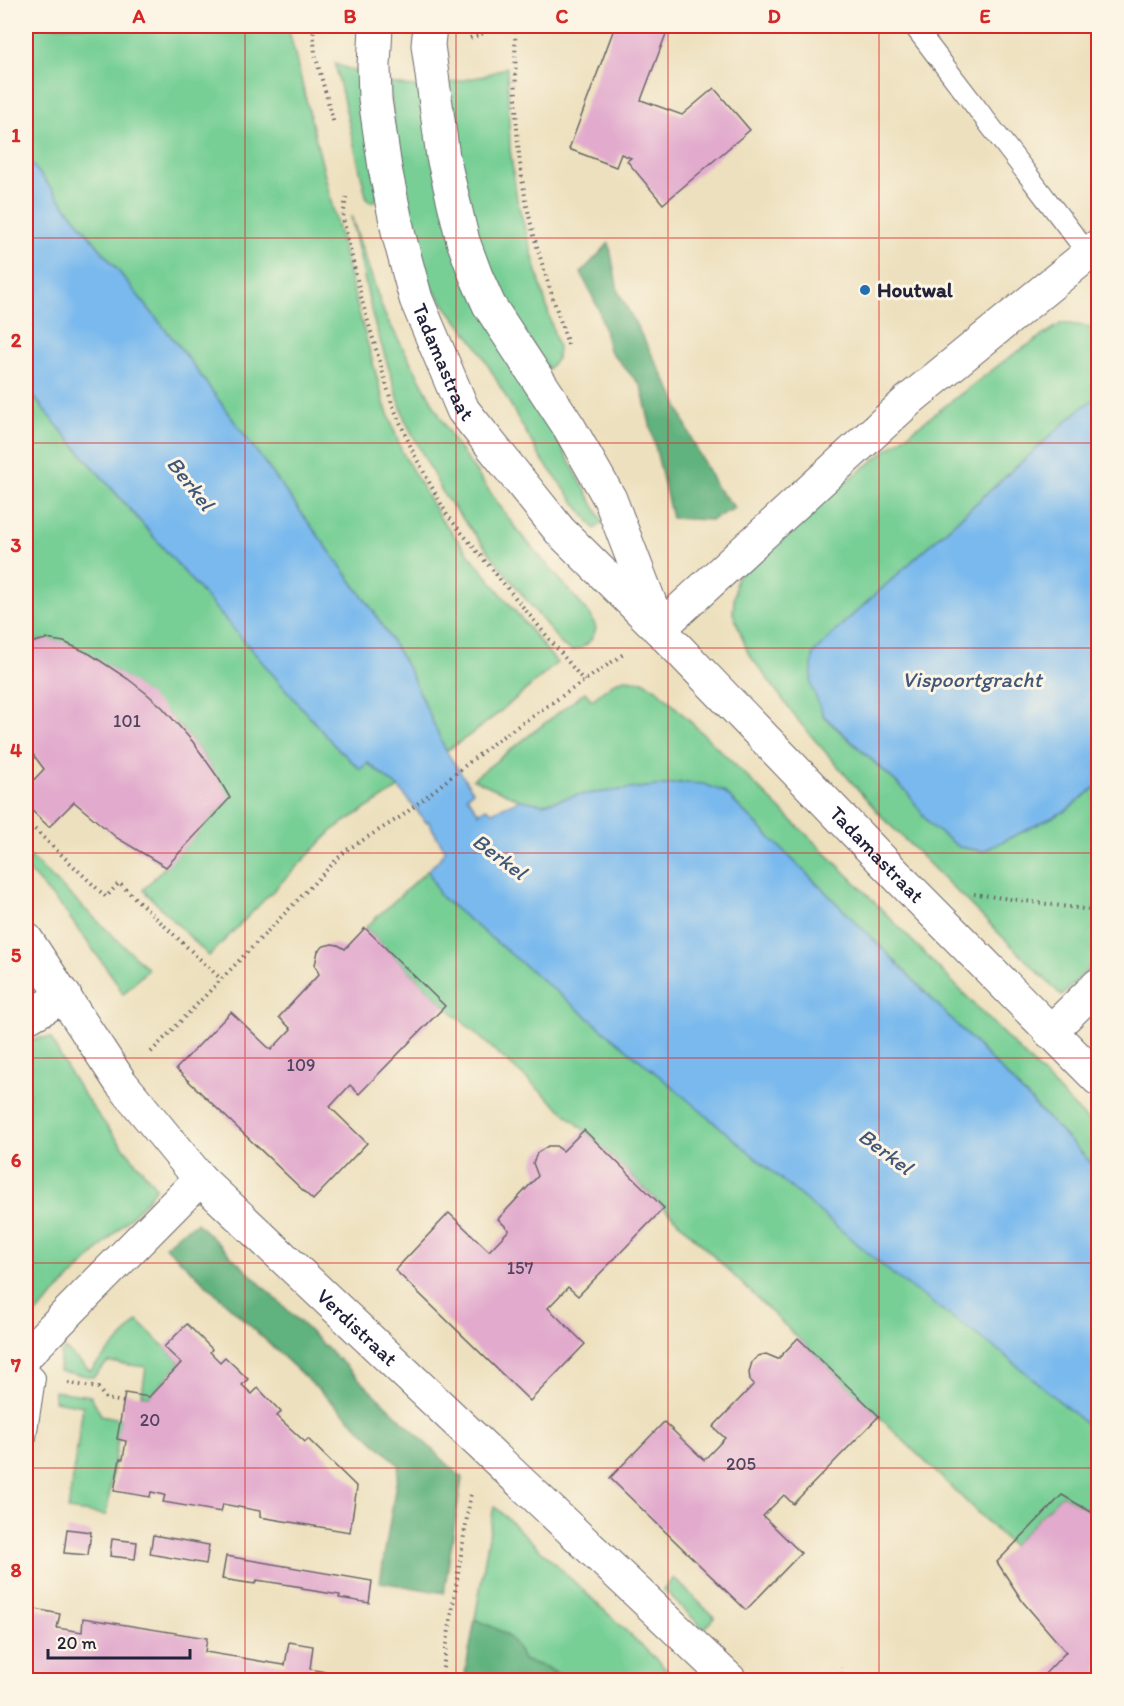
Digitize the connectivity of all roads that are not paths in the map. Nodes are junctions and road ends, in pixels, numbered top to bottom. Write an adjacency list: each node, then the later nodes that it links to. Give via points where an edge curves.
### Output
1 (376, 26): 5 (street, Tadamastraat, via 375,99 399,236 416,299 463,410 560,531)
2 (430, 26): 5 (street, Tadamastraat, via 428,45 443,156 463,241 476,276 489,305 569,427 610,499)
3 (914, 26): 4 (lane)
4 (1094, 250): 5 (street, via 909,400)
5 (659, 629): 10 (street, Tadamastraat)
6 (26, 939): 8 (street, Verdistraat)
7 (1098, 985): 10 (street)
8 (65, 996): 9 (street); 12 (street, Verdistraat, via 121,1083)
9 (26, 1018)
10 (1050, 1032): 11 (street, Tadamastraat)
11 (1098, 1079)
12 (200, 1179): 13 (street); 15 (street, Verdistraat)
13 (28, 1367): 14 (lane)
14 (26, 1437)
15 (730, 1680)

